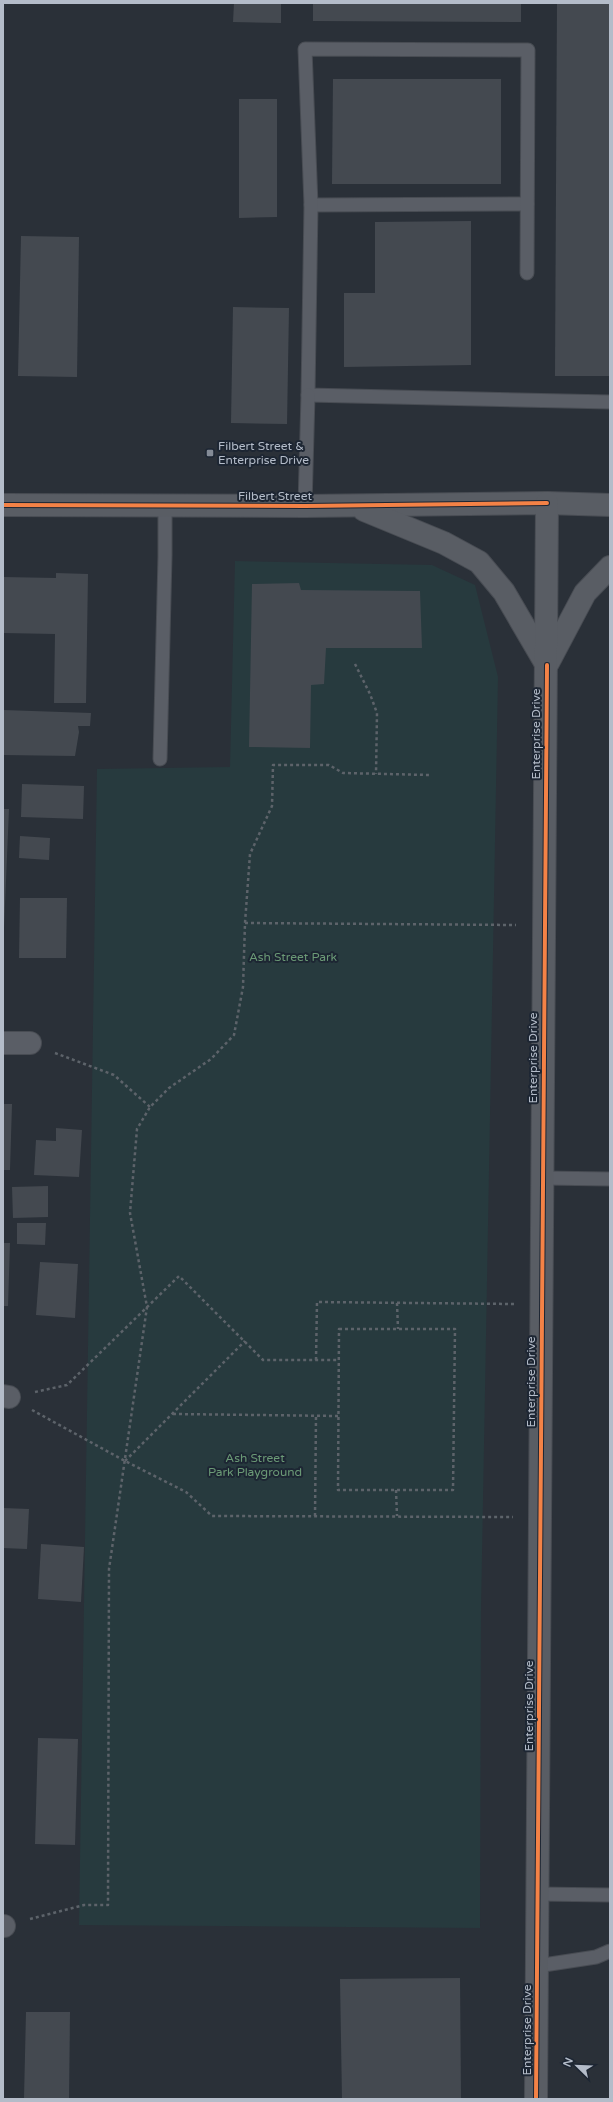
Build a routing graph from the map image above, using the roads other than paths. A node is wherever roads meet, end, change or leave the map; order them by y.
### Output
1 (527, 204) junction
2 (312, 205) junction
3 (527, 273) dead end
4 (308, 395) junction
5 (610, 402) edge
6 (547, 503) junction
7 (3, 505) edge
8 (610, 505) edge
9 (165, 506) junction
10 (305, 506) junction
11 (355, 506) junction
12 (610, 567) edge
13 (546, 665) junction
14 (160, 759) dead end
15 (3, 1043) edge
16 (30, 1043) road end
17 (543, 1178) junction
18 (610, 1179) edge
19 (537, 1894) junction
20 (610, 1895) edge
21 (610, 1951) edge
22 (537, 1966) junction
23 (536, 2099) edge

1 - 2 lane
1 - 2 lane
1 - 3 lane
2 - 4 lane
4 - 5 lane
4 - 10 lane
6 - 8 street, Filbert Street
6 - 11 street, Filbert Street
6 - 13 street, Enterprise Drive
7 - 9 street, Filbert Street
9 - 10 street, Filbert Street
9 - 14 lane
10 - 11 street, Filbert Street
11 - 13 street
12 - 13 street
13 - 17 street, Enterprise Drive
15 - 16 street
17 - 18 lane
17 - 19 street, Enterprise Drive
19 - 20 lane
19 - 22 street, Enterprise Drive
21 - 22 lane
22 - 23 street, Enterprise Drive

